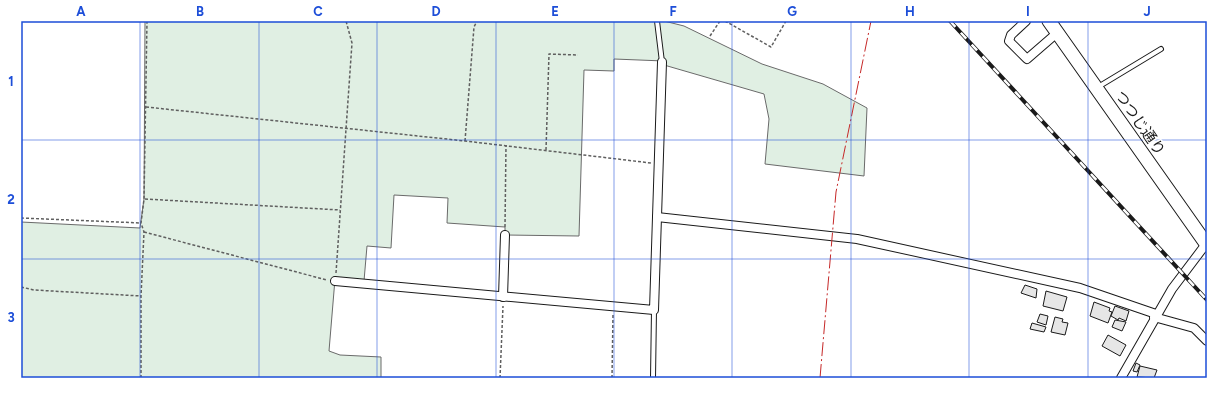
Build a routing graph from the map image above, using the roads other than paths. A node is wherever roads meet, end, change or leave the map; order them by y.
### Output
1 (657, 21) edge
2 (1026, 21) edge
3 (1050, 21) edge
4 (1058, 33) junction
5 (1161, 49) dead end
6 (662, 62) joint
7 (1096, 88) junction
8 (657, 217) junction
9 (505, 235) road end
10 (1207, 245) edge
11 (335, 281) road end
12 (503, 297) junction
13 (654, 310) junction
14 (1155, 316) junction
15 (1207, 341) edge
16 (653, 378) edge
17 (1121, 378) edge

1 - 6 lane
2 - 4 street
3 - 4 main road, つつじ通り
4 - 7 main road, つつじ通り
5 - 7 lane
6 - 8 street
7 - 10 main road, つつじ通り
8 - 13 street
8 - 14 street
9 - 12 street
10 - 14 street
11 - 12 street
12 - 13 street
13 - 16 lane
14 - 15 street
14 - 17 street

